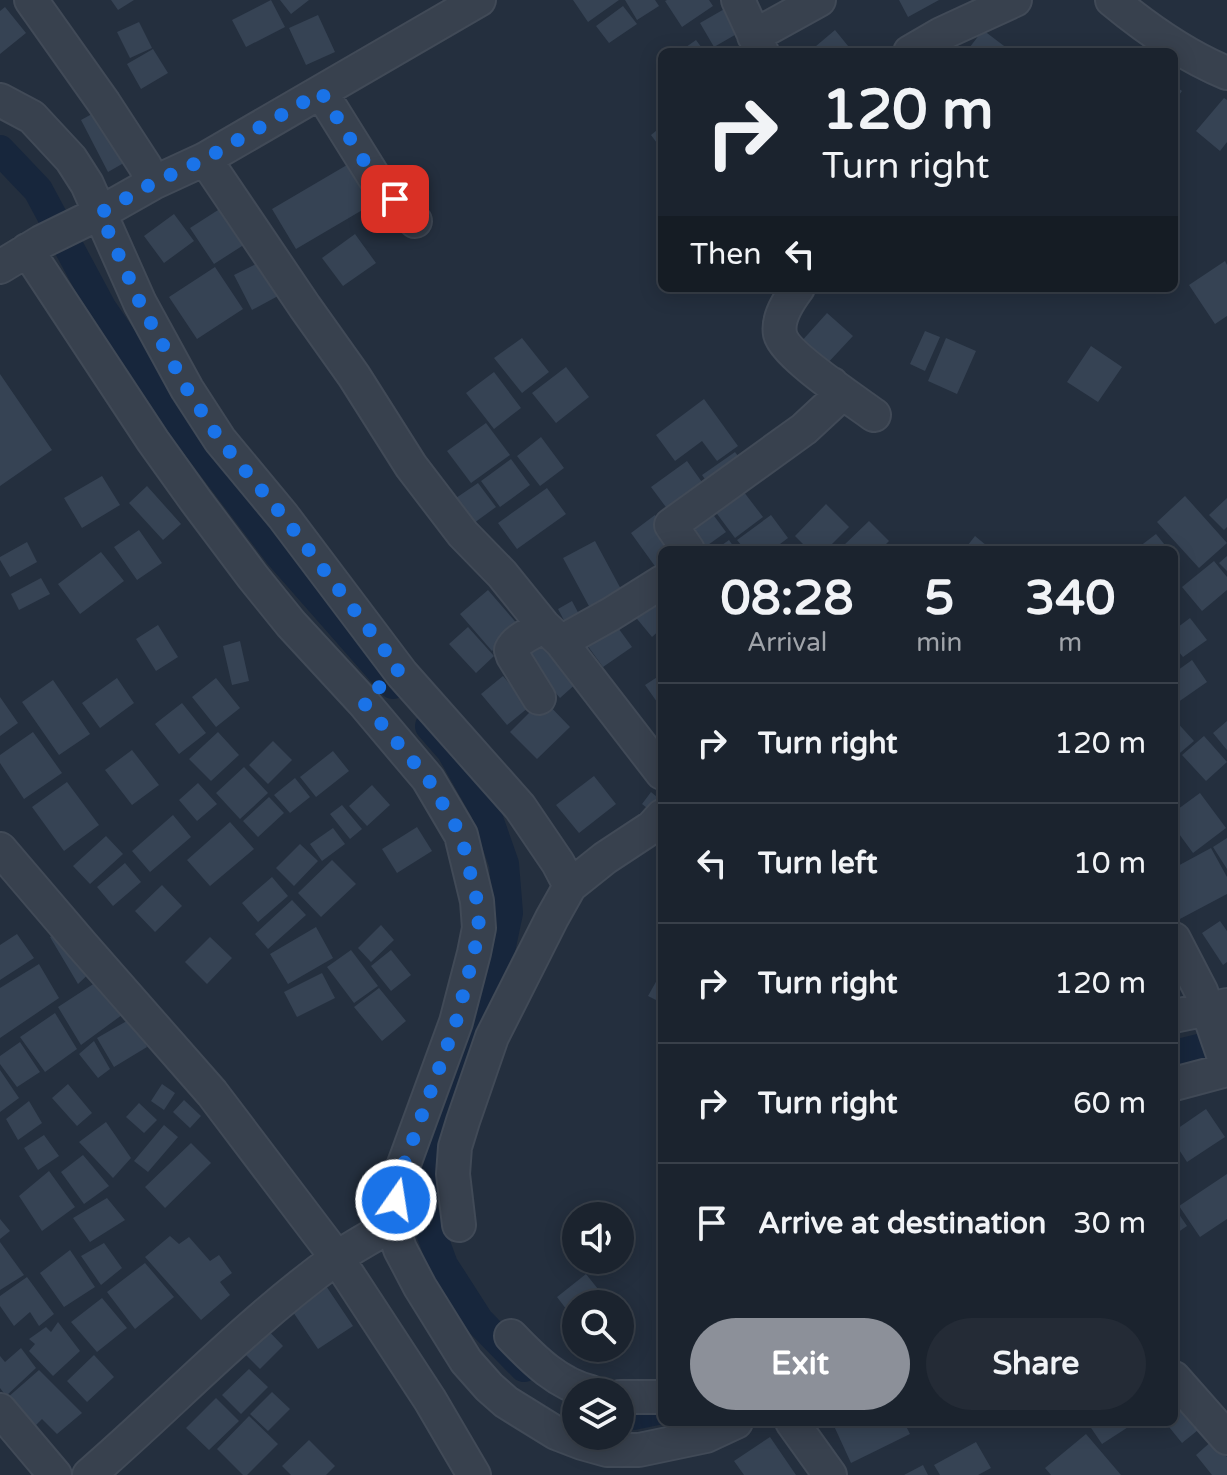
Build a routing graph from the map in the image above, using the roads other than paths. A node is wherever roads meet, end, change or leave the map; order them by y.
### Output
1 (31, 0) edge
2 (479, 0) edge
3 (738, 0) edge
4 (819, 0) edge
5 (1015, 0) edge
6 (1112, 0) edge
7 (758, 44) edge
8 (917, 48) edge
9 (1227, 73) edge
10 (321, 92) junction
11 (0, 100) edge
12 (205, 159) junction
13 (153, 183) junction
14 (91, 217) junction
15 (415, 221) dead end
16 (34, 246) junction
17 (0, 267) edge
18 (795, 292) edge
19 (832, 384) junction
20 (874, 415) dead end
21 (685, 546) edge
22 (658, 585) edge
23 (552, 634) junction
24 (396, 672) junction
25 (539, 698) dead end
26 (366, 700) junction
27 (658, 764) edge
28 (658, 820) edge
29 (0, 849) edge
30 (570, 886) junction
31 (1178, 947) edge
32 (1216, 1015) edge
33 (1178, 1016) edge
34 (474, 1029) junction
35 (1226, 1066) edge
36 (1178, 1083) edge
37 (392, 1225) junction
38 (459, 1225) dead end
39 (337, 1258) junction
40 (511, 1336) dead end
41 (532, 1363) junction
42 (562, 1380) edge
43 (1178, 1383) edge
44 (634, 1397) edge
45 (658, 1397) edge
46 (508, 1399) junction
47 (0, 1410) edge
48 (727, 1426) edge
49 (795, 1426) edge
50 (1227, 1438) edge
51 (55, 1475) edge
52 (89, 1475) edge
53 (474, 1475) edge
54 (830, 1475) edge

1 - 13 street
2 - 10 street
3 - 7 street
4 - 7 street
5 - 8 street
6 - 9 street
10 - 12 street
10 - 15 street
11 - 14 street
12 - 13 street
12 - 23 street
13 - 14 street
14 - 16 street
14 - 24 street
16 - 17 street
16 - 26 street
18 - 19 street
19 - 20 street
19 - 21 street
22 - 23 street
23 - 25 street
23 - 27 street
24 - 26 street
24 - 30 street
26 - 34 street
28 - 30 street
29 - 39 street
30 - 34 street
31 - 32 street
32 - 33 street
32 - 35 street
34 - 37 street
34 - 38 street
35 - 36 street
37 - 39 street
37 - 46 street
39 - 52 street
39 - 53 street
40 - 41 street
41 - 42 street
41 - 46 street
43 - 50 street
44 - 45 street
46 - 48 street
47 - 51 street
49 - 54 street

